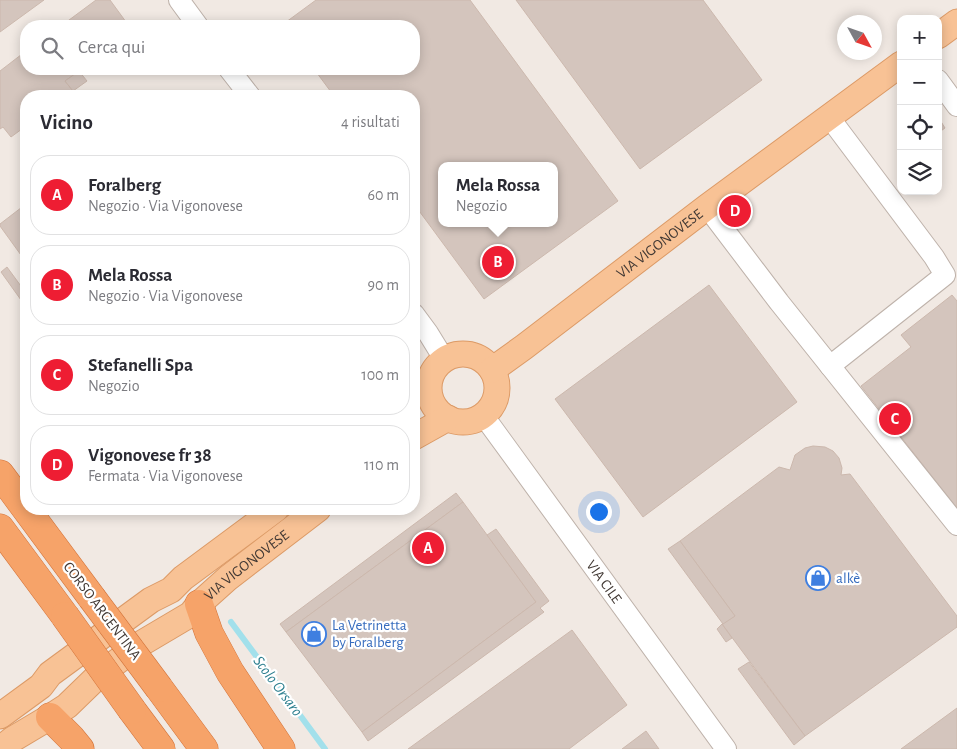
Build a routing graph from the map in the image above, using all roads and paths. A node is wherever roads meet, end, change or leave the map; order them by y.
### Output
1 (179, 0) edge
2 (194, 20) edge
3 (957, 22) edge
4 (942, 33) edge
5 (897, 67) edge
6 (234, 75) edge
7 (942, 85) edge
8 (246, 90) edge
9 (957, 106) edge
10 (829, 117) junction
11 (707, 207) junction
12 (420, 322) edge
13 (444, 359) junction
14 (830, 366) junction
15 (492, 370) junction
16 (421, 399) edge
17 (483, 415) junction
18 (448, 418) junction
19 (420, 434) edge
20 (0, 474) edge
21 (20, 501) edge
22 (30, 515) edge
23 (268, 515) edge
24 (310, 515) edge
25 (957, 525) edge
26 (0, 528) edge
27 (171, 590) junction
28 (198, 604) junction
29 (41, 686) junction
30 (0, 716) edge
31 (50, 718) junction
32 (0, 749) edge
33 (80, 749) edge
34 (162, 749) edge
35 (204, 749) edge
36 (281, 749) edge
37 (726, 749) edge

1 - 2 street
3 - 4 main road
5 - 10 main road, VIA VIGONOVESE
6 - 8 street
7 - 9 street
10 - 11 main road, VIA VIGONOVESE
10 - 14 street
11 - 14 street
11 - 15 main road, VIA VIGONOVESE
12 - 13 street
13 - 15 main road
13 - 16 main road
14 - 25 street
15 - 17 main road
16 - 18 main road
17 - 18 main road
17 - 37 street, VIA CILE
18 - 19 main road
20 - 21 highway, CORSO ARGENTINA, bridge
22 - 35 highway, CORSO ARGENTINA, bridge
23 - 27 main road, VIA VIGONOVESE
24 - 28 main road, VIA VIGONOVESE
26 - 34 highway, bridge
27 - 28 main road, VIA VIGONOVESE
27 - 29 main road, VIA VIGONOVESE
28 - 31 main road, VIA VIGONOVESE
28 - 36 highway
29 - 30 main road, VIA VIGONOVESE
29 - 31 main road
31 - 32 main road, VIA VIGONOVESE
31 - 33 highway

